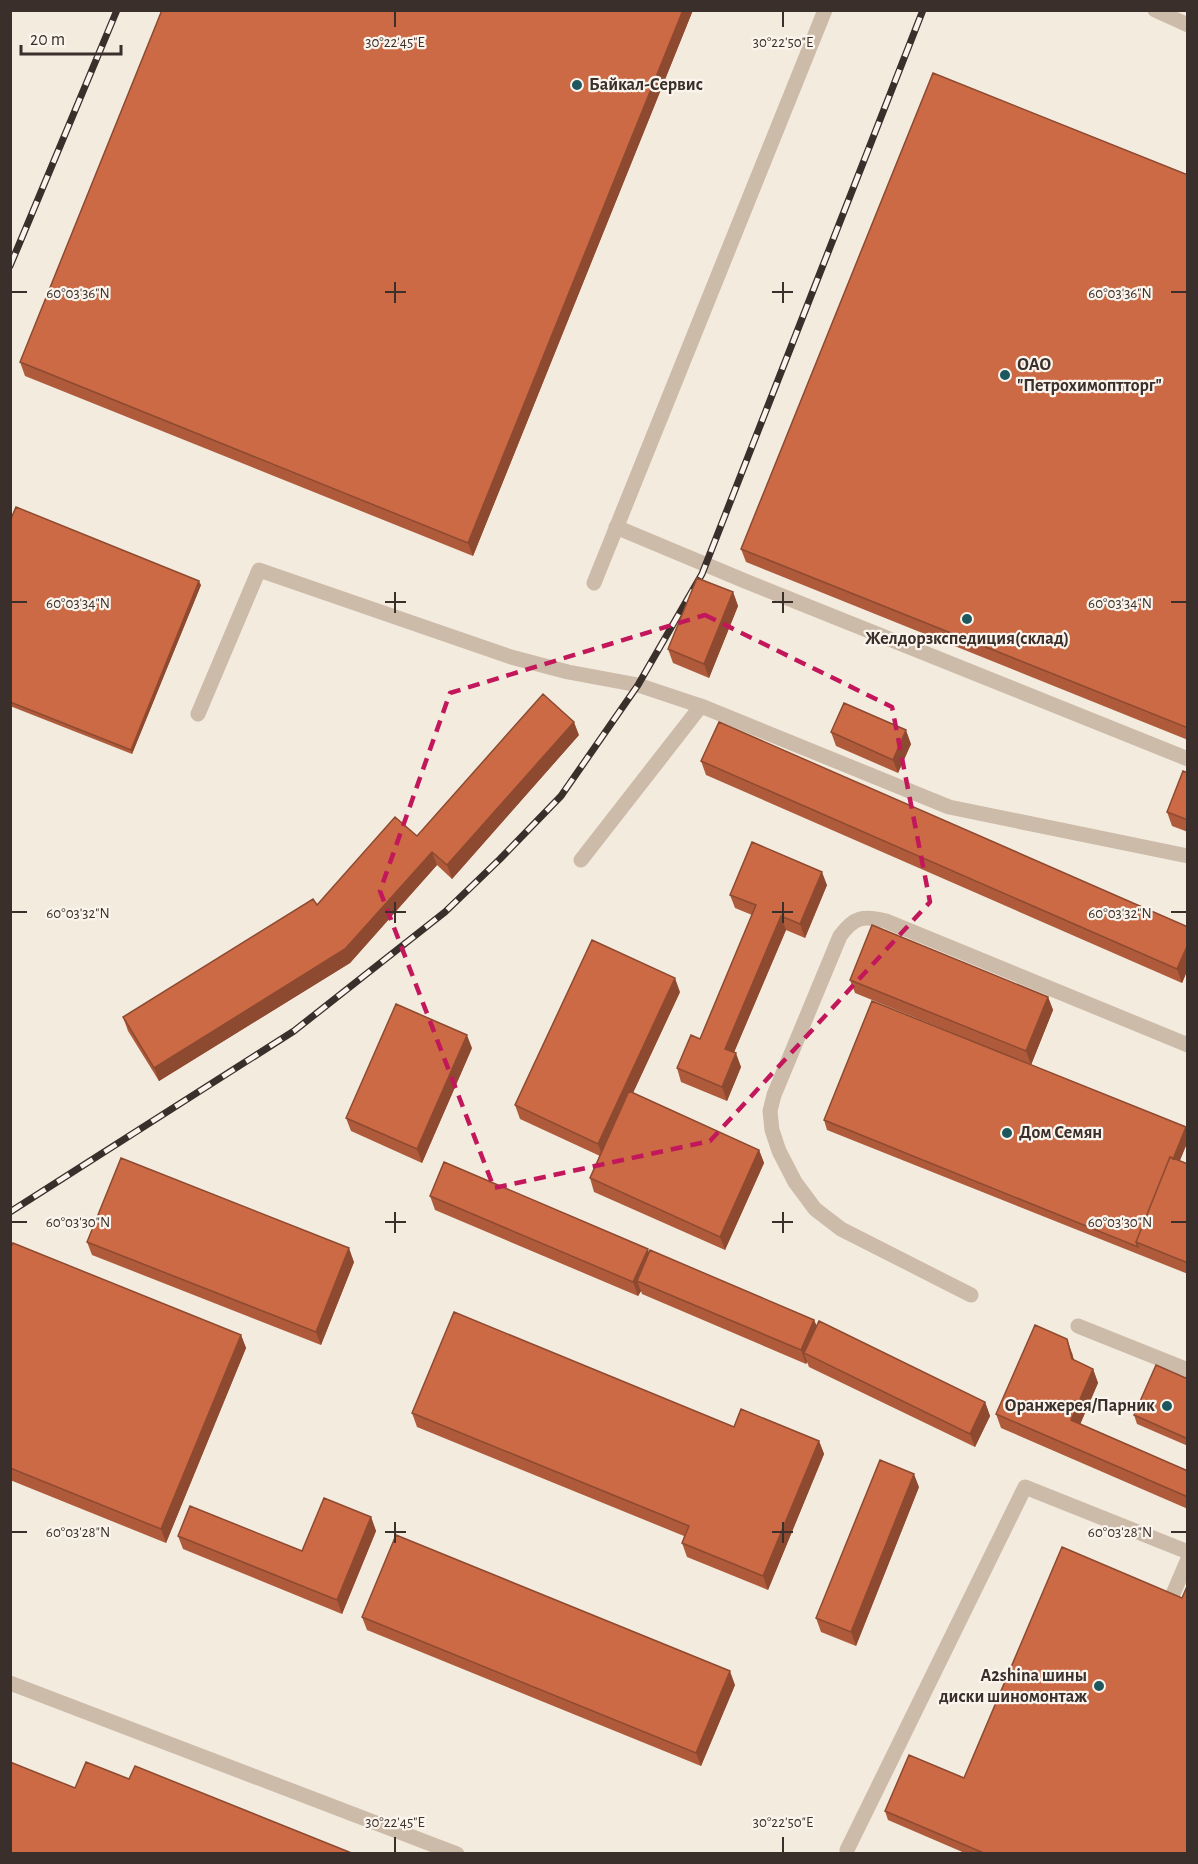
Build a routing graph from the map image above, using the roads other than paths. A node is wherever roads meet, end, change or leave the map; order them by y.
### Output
1 (825, 10) edge
2 (1155, 10) edge
3 (1188, 25) edge
4 (616, 527) junction
5 (594, 583) dead end
6 (701, 706) junction
7 (198, 714) dead end
8 (1188, 759) edge
9 (1188, 856) edge
10 (581, 860) dead end
11 (1188, 1045) edge
12 (971, 1296) dead end
13 (1078, 1326) dead end
14 (1188, 1370) edge
15 (1188, 1552) edge
16 (1188, 1559) edge
17 (1170, 1601) edge
18 (10, 1683) edge
19 (457, 1854) edge
20 (847, 1854) edge

1 - 4 lane
2 - 3 lane
4 - 5 lane
4 - 8 lane
6 - 7 lane
6 - 9 lane
6 - 10 lane
11 - 12 lane
13 - 14 lane
15 - 20 lane
16 - 17 lane
18 - 19 lane

